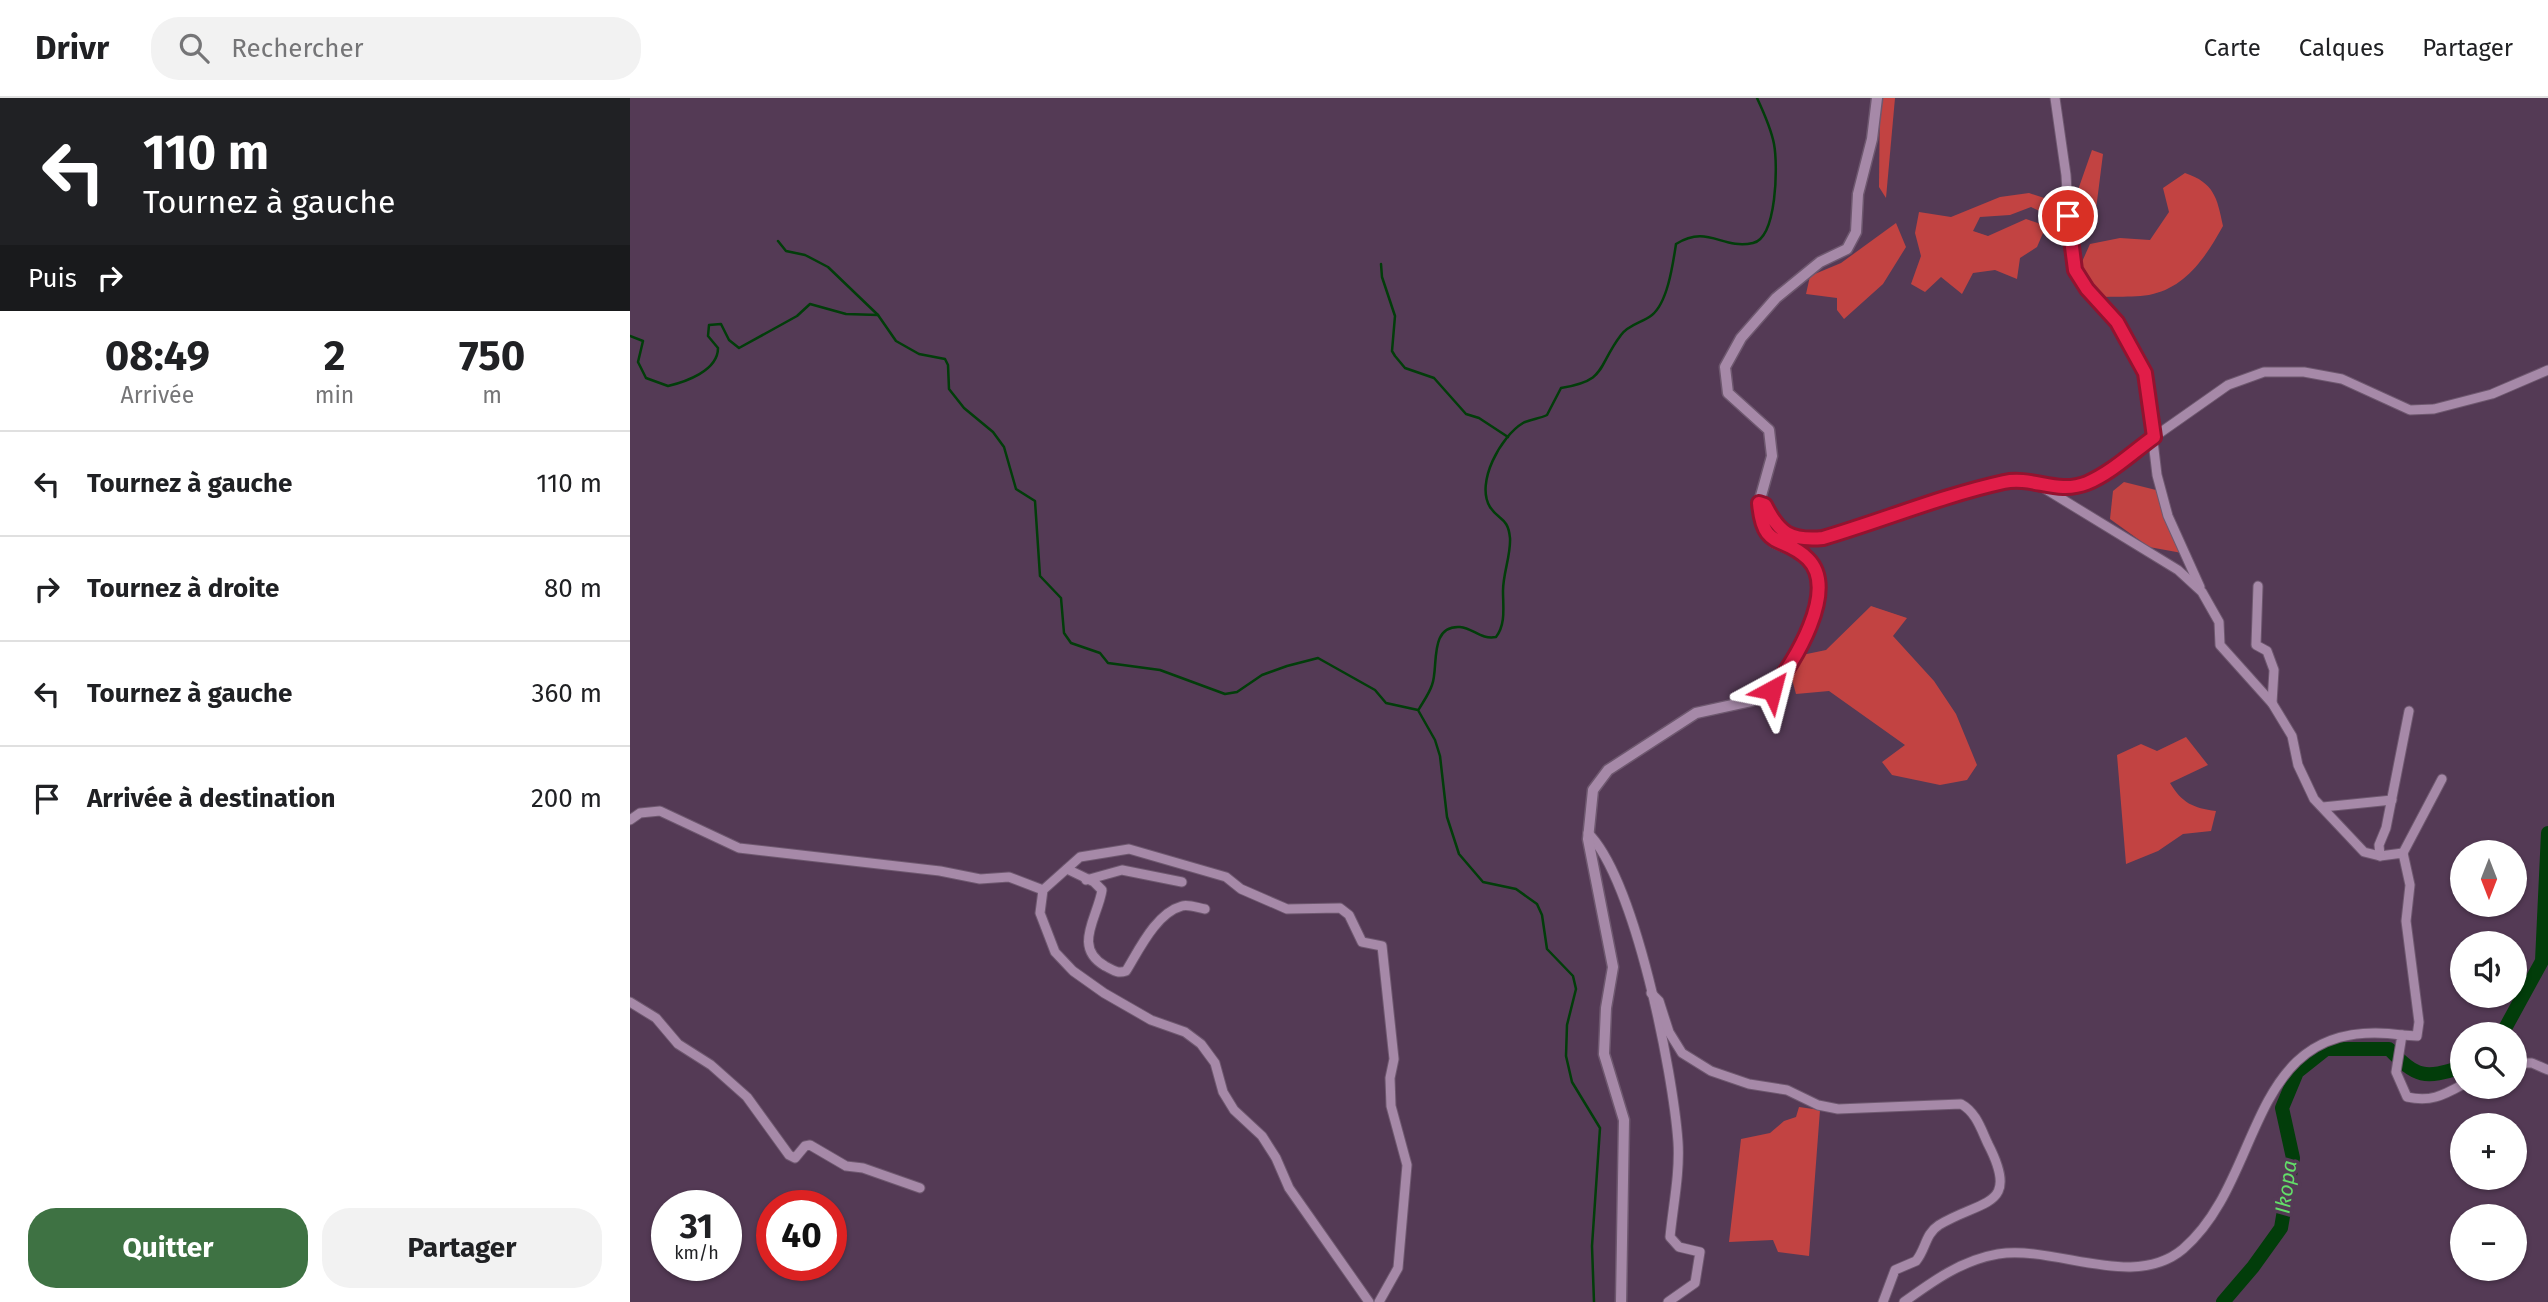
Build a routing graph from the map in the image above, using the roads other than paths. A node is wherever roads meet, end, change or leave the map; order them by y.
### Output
1 (1877, 98) edge
2 (2055, 98) edge
3 (2548, 370) edge
4 (2154, 437) junction
5 (2044, 487) junction
6 (1759, 503) junction
7 (2258, 586) dead end
8 (2202, 592) junction
9 (2272, 703) junction
10 (2409, 711) dead end
11 (2442, 779) dead end
12 (2392, 800) junction
13 (2323, 807) junction
14 (630, 820) edge
15 (1588, 833) junction
16 (2403, 853) junction
17 (2380, 856) junction
18 (1067, 869) junction
19 (1086, 880) junction
20 (1182, 882) dead end
21 (1043, 890) junction
22 (1205, 909) dead end
23 (1651, 993) junction
24 (630, 1002) edge
25 (2401, 1038) junction
26 (2527, 1063) edge
27 (2548, 1070) edge
28 (2450, 1092) edge
29 (920, 1188) dead end
30 (1369, 1302) edge
31 (1379, 1302) edge
32 (1621, 1302) edge
33 (1668, 1302) edge
34 (1883, 1302) edge
35 (1905, 1302) edge

1 - 6 street
2 - 4 street
3 - 4 street
4 - 5 street
4 - 8 street
5 - 6 street
5 - 8 street
6 - 15 street
7 - 9 street
8 - 9 street
9 - 13 street
10 - 12 street
11 - 16 street
12 - 13 street
12 - 17 street
13 - 17 street
14 - 21 street
15 - 23 street
15 - 32 street
16 - 17 street
16 - 25 street
18 - 19 street
18 - 21 street
18 - 31 street
19 - 20 street
19 - 22 street
21 - 30 street
23 - 33 street
23 - 34 street
24 - 29 street
25 - 28 street
25 - 35 street
26 - 27 street

